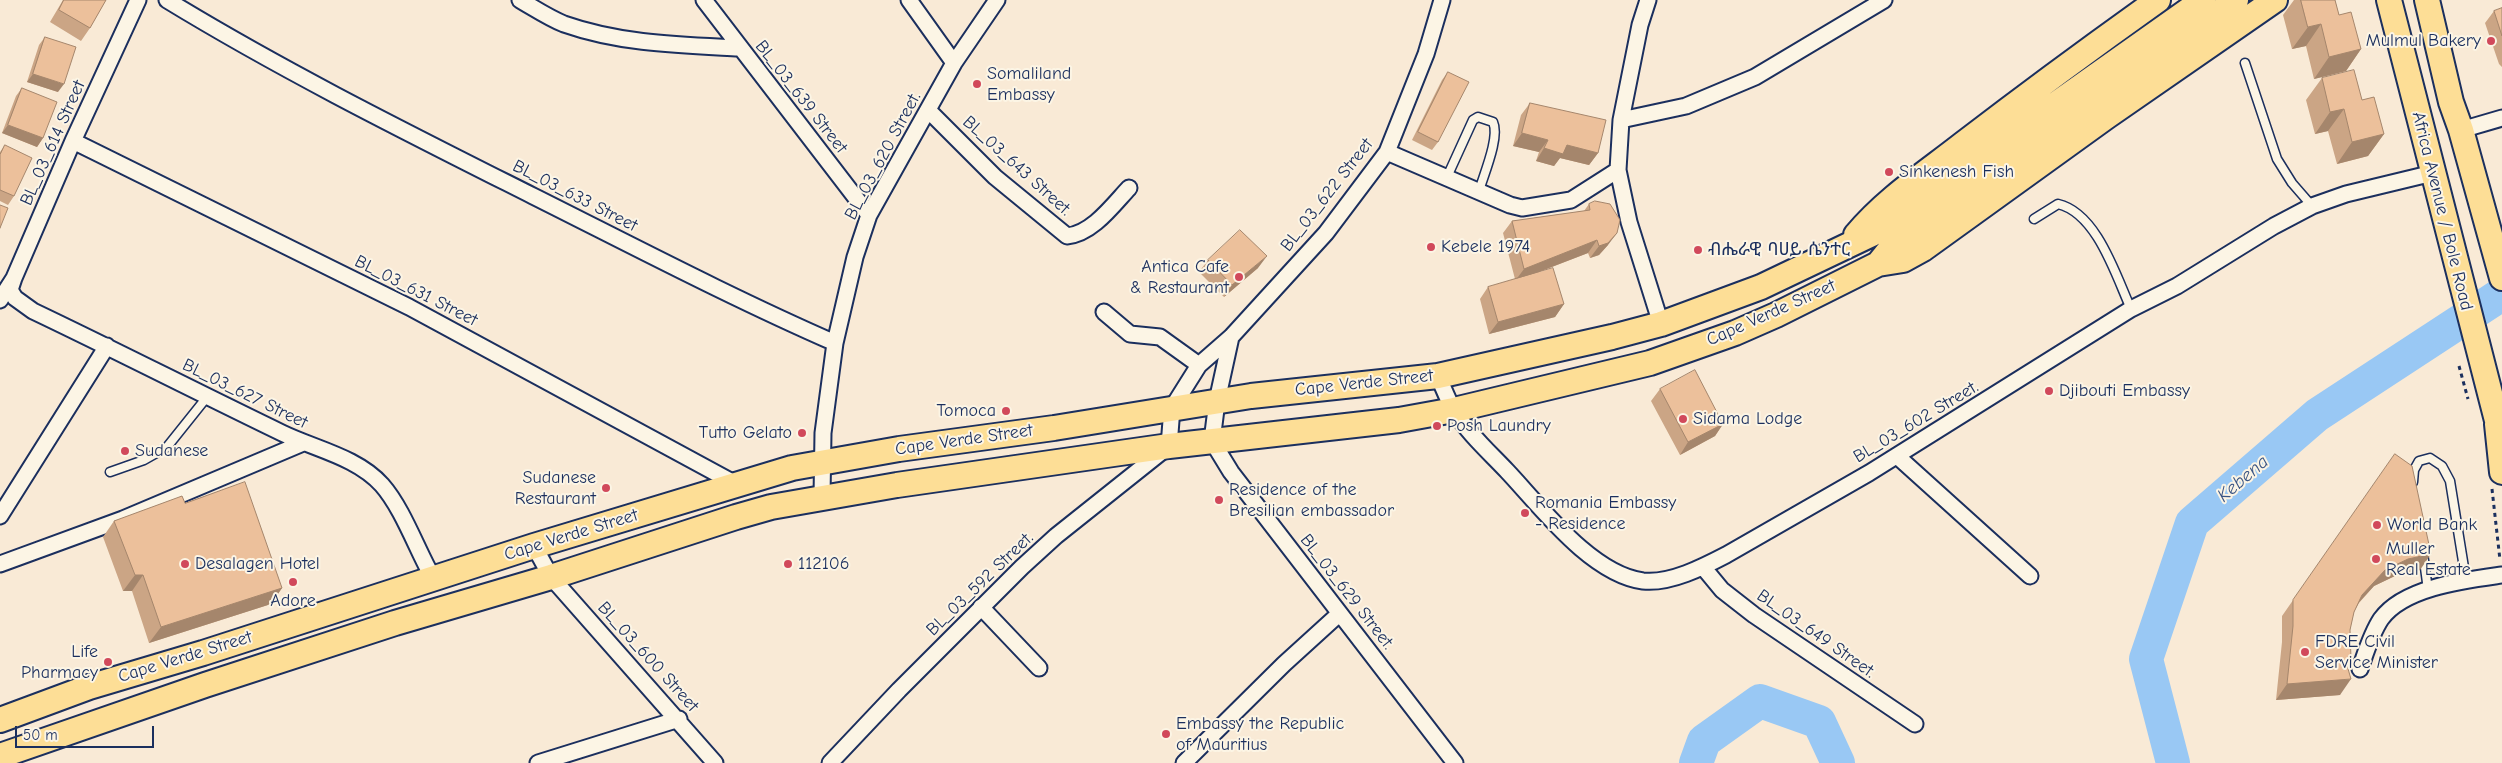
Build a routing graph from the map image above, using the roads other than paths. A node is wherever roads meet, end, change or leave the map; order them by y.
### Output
1 (138, 0) edge
2 (167, 0) edge
3 (520, 0) edge
4 (704, 0) edge
5 (909, 0) edge
6 (996, 0) edge
7 (1442, 0) edge
8 (1648, 0) edge
9 (1884, 0) edge
10 (2158, 0) edge
11 (2203, 0) edge
12 (2236, 0) edge
13 (2275, 0) edge
14 (2389, 0) edge
15 (2427, 0) edge
16 (739, 48) junction
17 (954, 63) junction
18 (2245, 63) dead end
19 (928, 110) junction
20 (2502, 118) edge
21 (1621, 120) junction
22 (2461, 130) junction
23 (73, 141) junction
24 (1387, 152) junction
25 (1618, 170) junction
26 (2433, 173) junction
27 (1447, 176) junction
28 (1129, 188) dead end
29 (1479, 191) junction
30 (2312, 206) junction
31 (869, 215) junction
32 (2034, 219) dead end
33 (1844, 248) junction
34 (1878, 264) junction
35 (14, 278) junction
36 (2502, 278) edge
37 (0, 300) edge
38 (2131, 309) junction
39 (1104, 312) dead end
40 (1661, 324) junction
41 (1231, 337) junction
42 (835, 343) junction
43 (107, 346) junction
44 (1199, 365) junction
45 (1438, 376) junction
46 (207, 397) junction
47 (1216, 401) junction
48 (1172, 408) junction
49 (1454, 410) junction
50 (2499, 432) edge
51 (1212, 441) junction
52 (303, 443) junction
53 (1169, 446) junction
54 (1897, 456) junction
55 (822, 462) junction
56 (110, 472) dead end
57 (2502, 472) edge
58 (736, 484) junction
59 (2414, 490) edge
60 (822, 497) junction
61 (0, 516) edge
62 (2422, 545) edge
63 (534, 546) junction
64 (0, 564) edge
65 (1703, 567) junction
66 (2502, 575) edge
67 (2030, 576) dead end
68 (552, 577) junction
69 (433, 578) junction
70 (2466, 580) junction
71 (2428, 590) junction
72 (981, 608) junction
73 (1339, 614) junction
74 (1039, 668) dead end
75 (2360, 669) dead end
76 (679, 719) junction
77 (0, 720) edge
78 (1915, 724) dead end
79 (0, 728) edge
80 (5, 754) edge
81 (538, 763) edge
82 (715, 763) edge
83 (830, 763) edge
84 (1184, 763) edge
85 (1455, 763) edge

1 - 23 street, BL_03_614 Street
2 - 42 street, BL_03_633 Street
3 - 16 street
4 - 16 street, BL_03_639 Street
5 - 17 street
6 - 17 street, BL_03_620 Street.
7 - 24 street, BL_03_622 Street
8 - 21 street
9 - 21 street
10 - 33 main road
11 - 33 main road, Cape Verde Street
12 - 34 main road, Cape Verde Street
13 - 34 main road
14 - 26 main road, Africa Avenue / Bole Road
15 - 22 main road, Africa Avenue / Bole Road
16 - 31 street, BL_03_639 Street
17 - 19 street, BL_03_620 Street.
18 - 30 lane
19 - 28 street, BL_03_643 Street.
19 - 31 street, BL_03_620 Street.
20 - 22 street
21 - 25 street
22 - 36 main road, Africa Avenue / Bole Road
23 - 35 street, BL_03_614 Street
23 - 58 street, BL_03_631 Street
24 - 27 street
24 - 41 street, BL_03_622 Street
25 - 29 street
25 - 40 street
26 - 30 street, BL_03_602 Street.
26 - 50 main road, Africa Avenue / Bole Road
27 - 29 street
27 - 29 lane
30 - 38 street, BL_03_602 Street.
31 - 42 street, BL_03_620 Street.
32 - 38 lane
33 - 40 main road, Cape Verde Street
34 - 49 main road, Cape Verde Street
35 - 37 street, BL_03_614 Street
35 - 43 street, BL_03_627 Street
38 - 54 street, BL_03_602 Street.
39 - 44 street
40 - 45 main road, Cape Verde Street
41 - 44 street, BL_03_622 Street
41 - 47 street
42 - 55 street
43 - 46 street, BL_03_627 Street
43 - 61 street
44 - 48 street, BL_03_622 Street
45 - 47 main road, Cape Verde Street
45 - 49 street, BL_03_602 Street.
46 - 52 street, BL_03_627 Street
46 - 56 lane
47 - 48 main road, Cape Verde Street
47 - 51 street
48 - 53 street
48 - 55 main road, Cape Verde Street
49 - 51 main road, Cape Verde Street
49 - 65 street, BL_03_602 Street.
50 - 57 main road, Africa Avenue / Bole Road
51 - 53 main road, Cape Verde Street
51 - 73 street, BL_03_629 Street.
52 - 64 street
52 - 69 street, BL_03_627 Street
53 - 60 main road, Cape Verde Street
53 - 72 street, BL_03_592 Street.
54 - 65 street, BL_03_602 Street.
54 - 67 street
55 - 58 main road, Cape Verde Street
55 - 60 street
58 - 63 main road, Cape Verde Street
59 - 70 lane
60 - 68 main road, Cape Verde Street
62 - 71 lane
63 - 68 street, BL_03_600 Street
63 - 69 main road, Cape Verde Street
65 - 78 street, BL_03_649 Street.
66 - 70 street
68 - 76 street, BL_03_600 Street
68 - 80 main road, Cape Verde Street
69 - 77 main road, Cape Verde Street
70 - 71 street
71 - 75 street
72 - 74 street
72 - 83 street, BL_03_592 Street.
73 - 84 street
73 - 85 street, BL_03_629 Street.
76 - 81 street
76 - 82 street, BL_03_600 Street
79 - 80 main road

